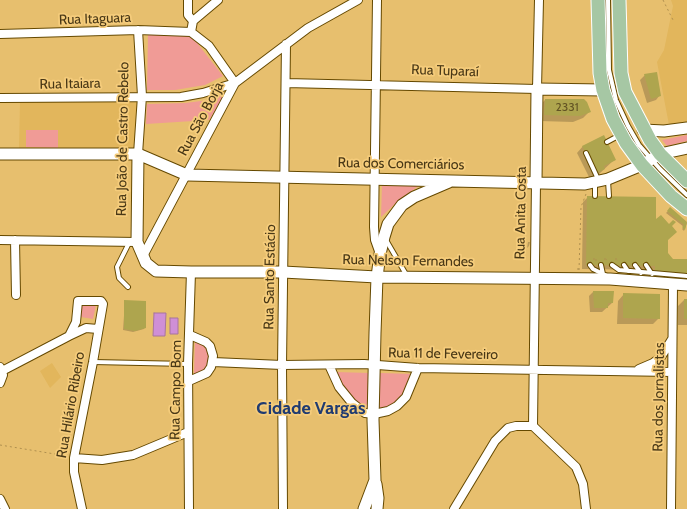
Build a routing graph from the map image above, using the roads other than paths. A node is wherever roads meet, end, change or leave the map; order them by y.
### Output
1 (188, 0) edge
2 (218, 0) edge
3 (358, 0) edge
4 (377, 0) edge
5 (539, 0) edge
6 (598, 0) edge
7 (608, 0) edge
8 (619, 0) edge
9 (194, 21) junction
10 (138, 30) junction
11 (191, 32) junction
12 (0, 34) edge
13 (286, 44) junction
14 (235, 82) junction
15 (286, 83) junction
16 (375, 84) junction
17 (537, 89) junction
18 (602, 90) junction
19 (142, 96) junction
20 (0, 98) edge
21 (687, 128) edge
22 (643, 130) junction
23 (664, 131) junction
24 (621, 135) junction
25 (607, 142) dead end
26 (652, 142) junction
27 (687, 148) edge
28 (586, 153) dead end
29 (0, 154) edge
30 (138, 154) junction
31 (651, 159) junction
32 (187, 175) junction
33 (284, 176) junction
34 (375, 179) junction
35 (455, 180) junction
36 (601, 181) junction
37 (687, 181) edge
38 (536, 183) junction
39 (687, 195) edge
40 (595, 196) dead end
41 (609, 196) dead end
42 (687, 209) edge
43 (384, 237) junction
44 (0, 240) edge
45 (15, 240) junction
46 (137, 247) junction
47 (380, 254) junction
48 (590, 265) dead end
49 (601, 265) dead end
50 (612, 265) dead end
51 (624, 265) dead end
52 (635, 265) dead end
53 (646, 266) dead end
54 (628, 271) junction
55 (191, 272) junction
56 (283, 272) junction
57 (641, 273) junction
58 (652, 274) junction
59 (606, 276) junction
60 (687, 276) edge
61 (377, 277) junction
62 (407, 277) junction
63 (535, 278) junction
64 (673, 285) junction
65 (687, 285) edge
66 (128, 287) dead end
67 (16, 294) dead end
68 (98, 329) junction
69 (190, 335) junction
70 (69, 336) junction
71 (673, 336) junction
72 (93, 362) junction
73 (213, 362) junction
74 (188, 364) junction
75 (282, 365) junction
76 (329, 365) junction
77 (374, 365) junction
78 (418, 368) junction
79 (1, 369) edge
80 (534, 369) junction
81 (636, 370) junction
82 (672, 372) junction
83 (189, 381) junction
84 (0, 383) edge
85 (374, 414) junction
86 (533, 426) junction
87 (188, 432) junction
88 (74, 458) junction
89 (375, 480) junction
90 (0, 499) edge
91 (5, 509) edge
92 (82, 509) edge
93 (188, 509) edge
94 (283, 509) edge
95 (364, 509) edge
96 (377, 509) edge
97 (454, 509) edge
98 (586, 509) edge
99 (671, 509) edge

1 - 9 street
2 - 9 street
3 - 13 street, Rua São Borja
4 - 16 street
5 - 17 street, Rua Anita Costa
6 - 18 main road
7 - 31 lane
8 - 22 main road
9 - 11 street
10 - 11 street, Rua Itaguara
10 - 12 street, Rua Itaguara
10 - 19 street, Rua João de Castro Rebelo
11 - 14 street
13 - 14 street, Rua São Borja
13 - 15 street, Rua Santo Estácio
14 - 19 street, Rua Itaiara
14 - 32 street, Rua São Borja
15 - 16 street, Rua Tuparaí
15 - 33 street, Rua Santo Estácio
16 - 17 street, Rua Tuparaí
16 - 34 street
17 - 18 street, Rua Tuparaí
17 - 38 street, Rua Anita Costa
18 - 24 main road
19 - 20 street, Rua Itaiara
19 - 30 street, Rua João de Castro Rebelo
21 - 23 street
22 - 23 street
22 - 26 main road
23 - 26 street
24 - 25 lane
24 - 31 main road
26 - 31 main road
27 - 31 street, Rua dos Comerciários
28 - 36 lane
29 - 30 street
30 - 32 street, Rua dos Comerciários
30 - 46 street, Rua João de Castro Rebelo
31 - 36 street, Rua dos Comerciários
31 - 37 main road
31 - 39 lane
31 - 42 main road
32 - 33 street, Rua dos Comerciários
32 - 46 street, Rua São Borja
33 - 34 street, Rua dos Comerciários
33 - 56 street, Rua Santo Estácio
34 - 35 street, Rua dos Comerciários
34 - 47 street
35 - 38 street, Rua dos Comerciários
35 - 43 street
36 - 38 street, Rua dos Comerciários
36 - 40 lane
36 - 41 lane
38 - 63 street, Rua Anita Costa
43 - 47 street
43 - 62 lane
44 - 45 street
45 - 46 street
45 - 67 street
46 - 55 street, Rua Nelson Fernandes
46 - 66 lane
47 - 61 street
48 - 59 lane
49 - 59 lane
50 - 54 lane
51 - 54 lane
52 - 57 lane
53 - 58 lane
54 - 57 lane
55 - 56 street, Rua Nelson Fernandes
55 - 69 street, Rua Campo Bom
56 - 61 street, Rua Nelson Fernandes
56 - 75 street, Rua Santo Estácio
57 - 58 lane
58 - 60 lane
59 - 63 street, Rua Nelson Fernandes
59 - 64 street, Rua Nelson Fernandes
61 - 62 street, Rua Nelson Fernandes
61 - 77 street
62 - 63 street, Rua Nelson Fernandes
63 - 80 street, Rua Anita Costa
64 - 65 street, Rua Nelson Fernandes
64 - 71 street, Rua dos Jornalistas
68 - 70 street
68 - 70 street, Rua Hilário Ribeiro
68 - 72 street, Rua Hilário Ribeiro
69 - 73 street
69 - 74 street, Rua Campo Bom
70 - 79 street
71 - 81 street
71 - 82 street, Rua dos Jornalistas
72 - 74 lane
72 - 88 street, Rua Hilário Ribeiro
73 - 75 street, Rua 11 de Fevereiro
73 - 83 street
74 - 83 street, Rua Campo Bom
75 - 76 street, Rua 11 de Fevereiro
75 - 94 street, Rua Santo Estácio
76 - 77 street, Rua 11 de Fevereiro
76 - 85 street
77 - 78 street, Rua 11 de Fevereiro
77 - 85 street
78 - 80 street, Rua 11 de Fevereiro
78 - 85 street
79 - 84 street
80 - 81 street, Rua 11 de Fevereiro
80 - 86 street, Rua Anita Costa
81 - 82 street, Rua 11 de Fevereiro
82 - 99 street, Rua dos Jornalistas
83 - 87 street, Rua Campo Bom
85 - 89 street
86 - 97 street
86 - 98 street
87 - 88 street
87 - 93 street, Rua Campo Bom
88 - 92 street, Rua Hilário Ribeiro
89 - 95 street
89 - 96 street
90 - 91 street

